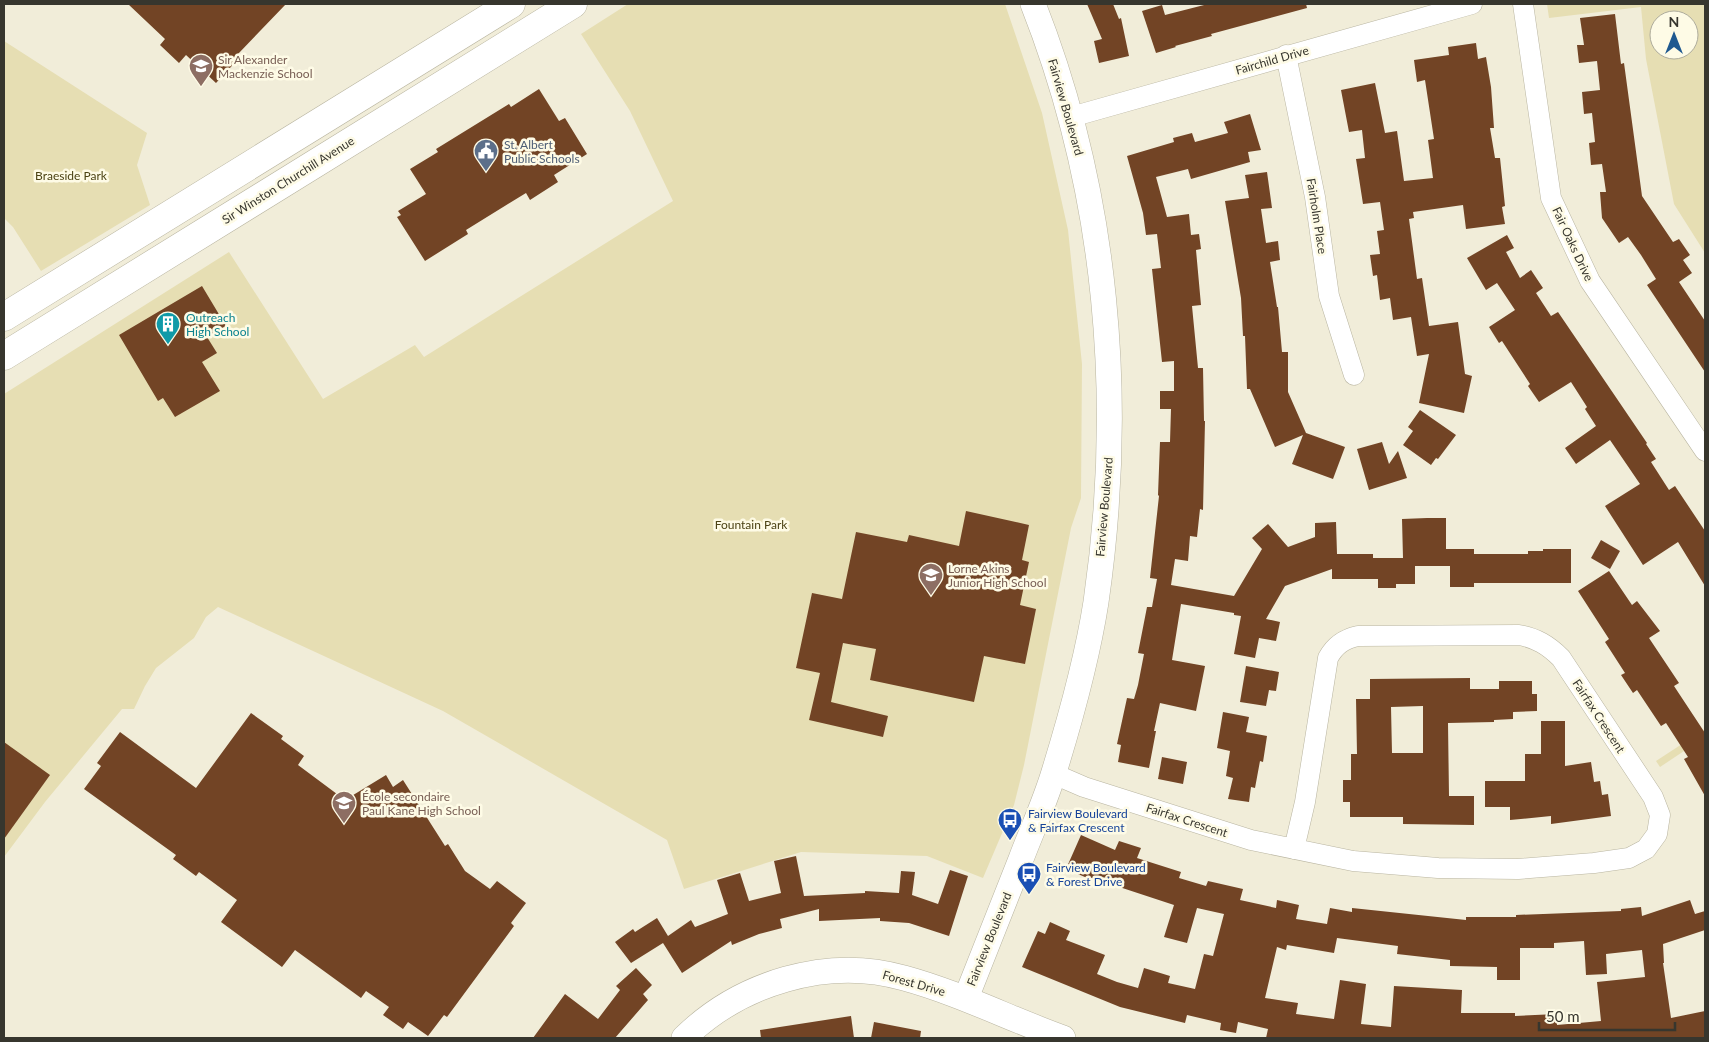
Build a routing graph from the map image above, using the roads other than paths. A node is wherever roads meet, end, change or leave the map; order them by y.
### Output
1 (511, 4) edge
2 (573, 4) edge
3 (1033, 4) edge
4 (1472, 4) edge
5 (1523, 4) edge
6 (1286, 56) junction
7 (1071, 117) junction
8 (4, 317) edge
9 (4, 356) edge
10 (1354, 375) dead end
11 (1705, 451) edge
12 (1054, 774) junction
13 (1294, 849) junction
14 (966, 998) junction
15 (684, 1038) edge
16 (1063, 1038) edge

1 - 8 main road
2 - 9 main road, Sir Winston Churchill Avenue
3 - 7 street, Fairview Boulevard
4 - 6 street, Fairchild Drive
5 - 11 street, Fair Oaks Drive
6 - 7 street, Fairchild Drive
6 - 10 street, Fairholm Place
7 - 12 street, Fairview Boulevard
12 - 13 street, Fairfax Crescent
12 - 14 street, Fairview Boulevard
13 - 13 street, Fairfax Crescent
14 - 15 street, Forest Drive
14 - 16 street, Forest Drive

